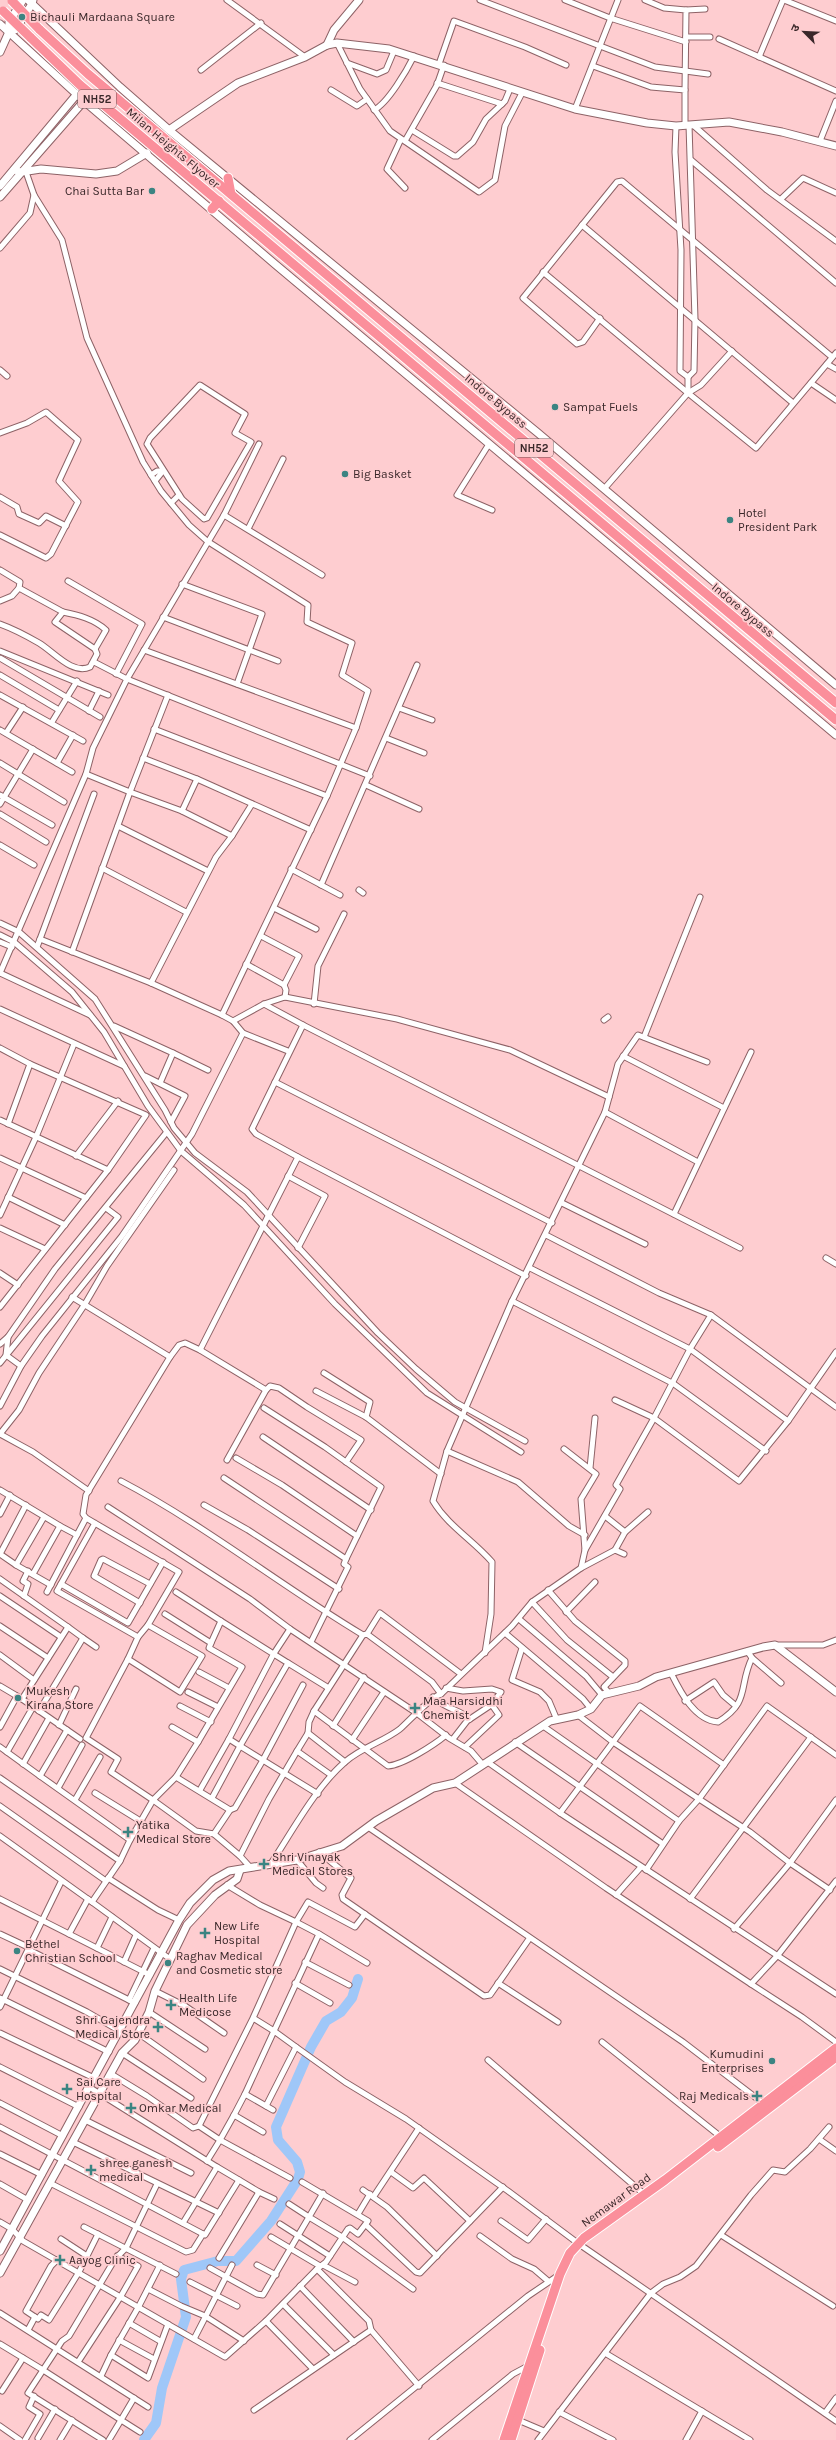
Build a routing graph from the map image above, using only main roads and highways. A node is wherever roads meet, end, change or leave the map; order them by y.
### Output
1 (11, 0) edge
2 (0, 9) edge
3 (228, 178) road end
4 (231, 194) junction
5 (219, 201) junction
6 (212, 209) road end
7 (244, 223) joint
8 (836, 703) edge
9 (836, 720) edge
10 (836, 2048) edge
11 (836, 2057) edge
12 (782, 2096) junction
13 (615, 2219) junction
14 (581, 2245) junction
15 (504, 2440) edge
16 (511, 2440) edge

1 - 4 highway, Milan Heights Flyover / NH52, bridge
2 - 5 highway, Milan Heights Flyover / NH52, bridge
3 - 4 highway
4 - 8 highway, Indore Bypass / NH52
5 - 6 highway
5 - 7 highway, Milan Heights Flyover / NH52
7 - 9 highway, Indore Bypass / NH52
10 - 12 highway, Nemawar Road
11 - 12 highway, Nemawar Road
12 - 13 highway, Nemawar Road
12 - 13 highway, Nemawar Road
13 - 14 highway, Nemawar Road
14 - 15 highway, Nemawar Road
14 - 16 highway, Nemawar Road

